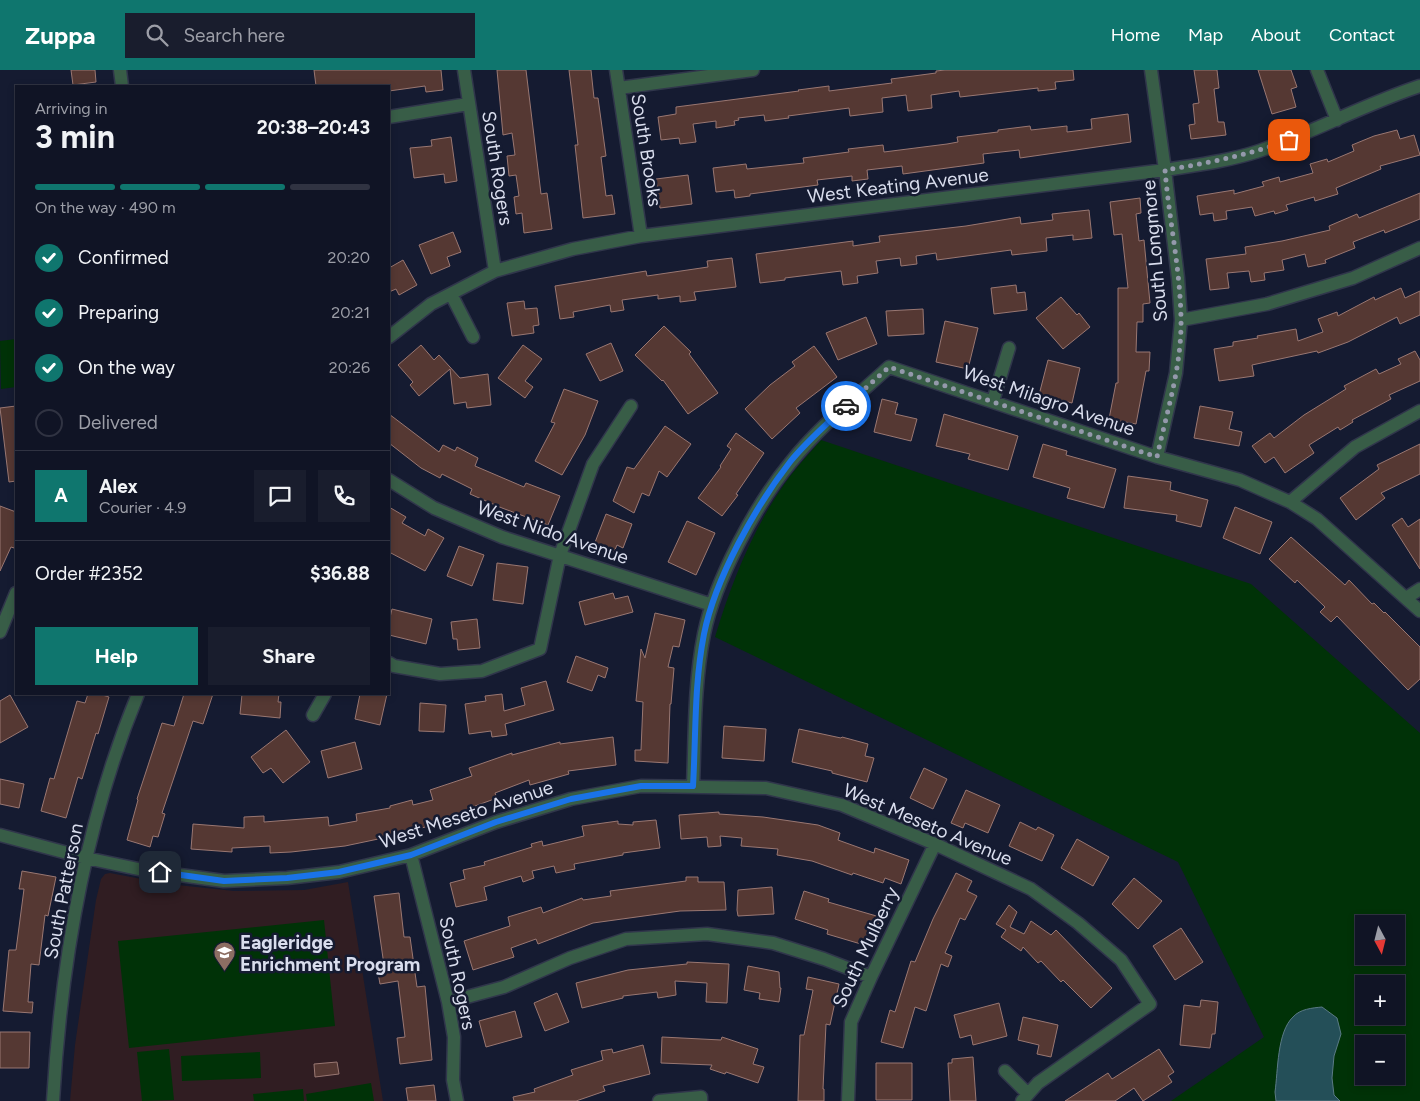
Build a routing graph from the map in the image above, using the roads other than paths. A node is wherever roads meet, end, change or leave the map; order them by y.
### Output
1 (120, 70) edge
2 (464, 70) edge
3 (616, 70) edge
4 (753, 70) edge
5 (1151, 70) edge
6 (1317, 70) edge
7 (122, 85) edge
8 (1420, 86) edge
9 (618, 88) junction
10 (468, 104) junction
11 (390, 117) edge
12 (1337, 120) junction
13 (1165, 170) junction
14 (641, 236) junction
15 (1420, 248) edge
16 (495, 271) junction
17 (451, 294) junction
18 (1181, 320) junction
19 (390, 336) edge
20 (474, 337) dead end
21 (1009, 348) dead end
22 (993, 401) junction
23 (631, 406) dead end
24 (1420, 411) edge
25 (1157, 457) junction
26 (390, 481) edge
27 (1290, 502) junction
28 (560, 555) junction
29 (1420, 589) edge
30 (15, 595) edge
31 (1406, 598) junction
32 (712, 605) junction
33 (1420, 611) edge
34 (0, 632) edge
35 (390, 664) edge
36 (138, 695) edge
37 (323, 695) edge
38 (313, 715) dead end
39 (693, 786) junction
40 (0, 835) edge
41 (935, 844) junction
42 (411, 855) junction
43 (86, 858) junction
44 (870, 977) junction
45 (448, 1002) junction
46 (1005, 1071) dead end
47 (1025, 1098) edge
48 (701, 1099) edge
49 (53, 1101) edge
50 (457, 1101) edge
51 (659, 1101) edge
52 (848, 1101) edge

1 - 7 street
2 - 10 street, South Rogers
3 - 9 street, South Brooks
4 - 9 street
5 - 13 street, South Longmore
6 - 12 street
8 - 12 street, West Keating Avenue
9 - 14 street, South Brooks
10 - 11 street
10 - 16 street, South Rogers
12 - 13 street, West Keating Avenue
13 - 14 street, West Keating Avenue
13 - 18 street, South Longmore
14 - 16 street, West Keating Avenue
15 - 18 street
16 - 17 street, West Keating Avenue
17 - 19 street, West Keating Avenue
17 - 20 street
18 - 25 street, South Longmore
21 - 22 street
22 - 25 street, West Milagro Avenue
22 - 32 street, West Milagro Avenue
23 - 28 street
24 - 27 street
25 - 27 street, West Milagro Avenue
26 - 28 street, West Nido Avenue
27 - 31 street, West Milagro Avenue
28 - 32 street, West Nido Avenue
28 - 35 street
29 - 31 street
30 - 34 street
31 - 33 street, West Milagro Avenue
32 - 39 street
36 - 43 street, South Patterson
37 - 38 street
39 - 41 street, West Meseto Avenue
39 - 42 street, West Meseto Avenue
40 - 43 street, West Meseto Avenue
41 - 44 street, South Mulberry
41 - 47 street, West Meseto Avenue
42 - 43 street, West Meseto Avenue
42 - 45 street, South Rogers
43 - 49 street, South Patterson
44 - 45 street
44 - 52 street, South Mulberry
45 - 50 street, South Rogers
46 - 47 street
48 - 51 street

